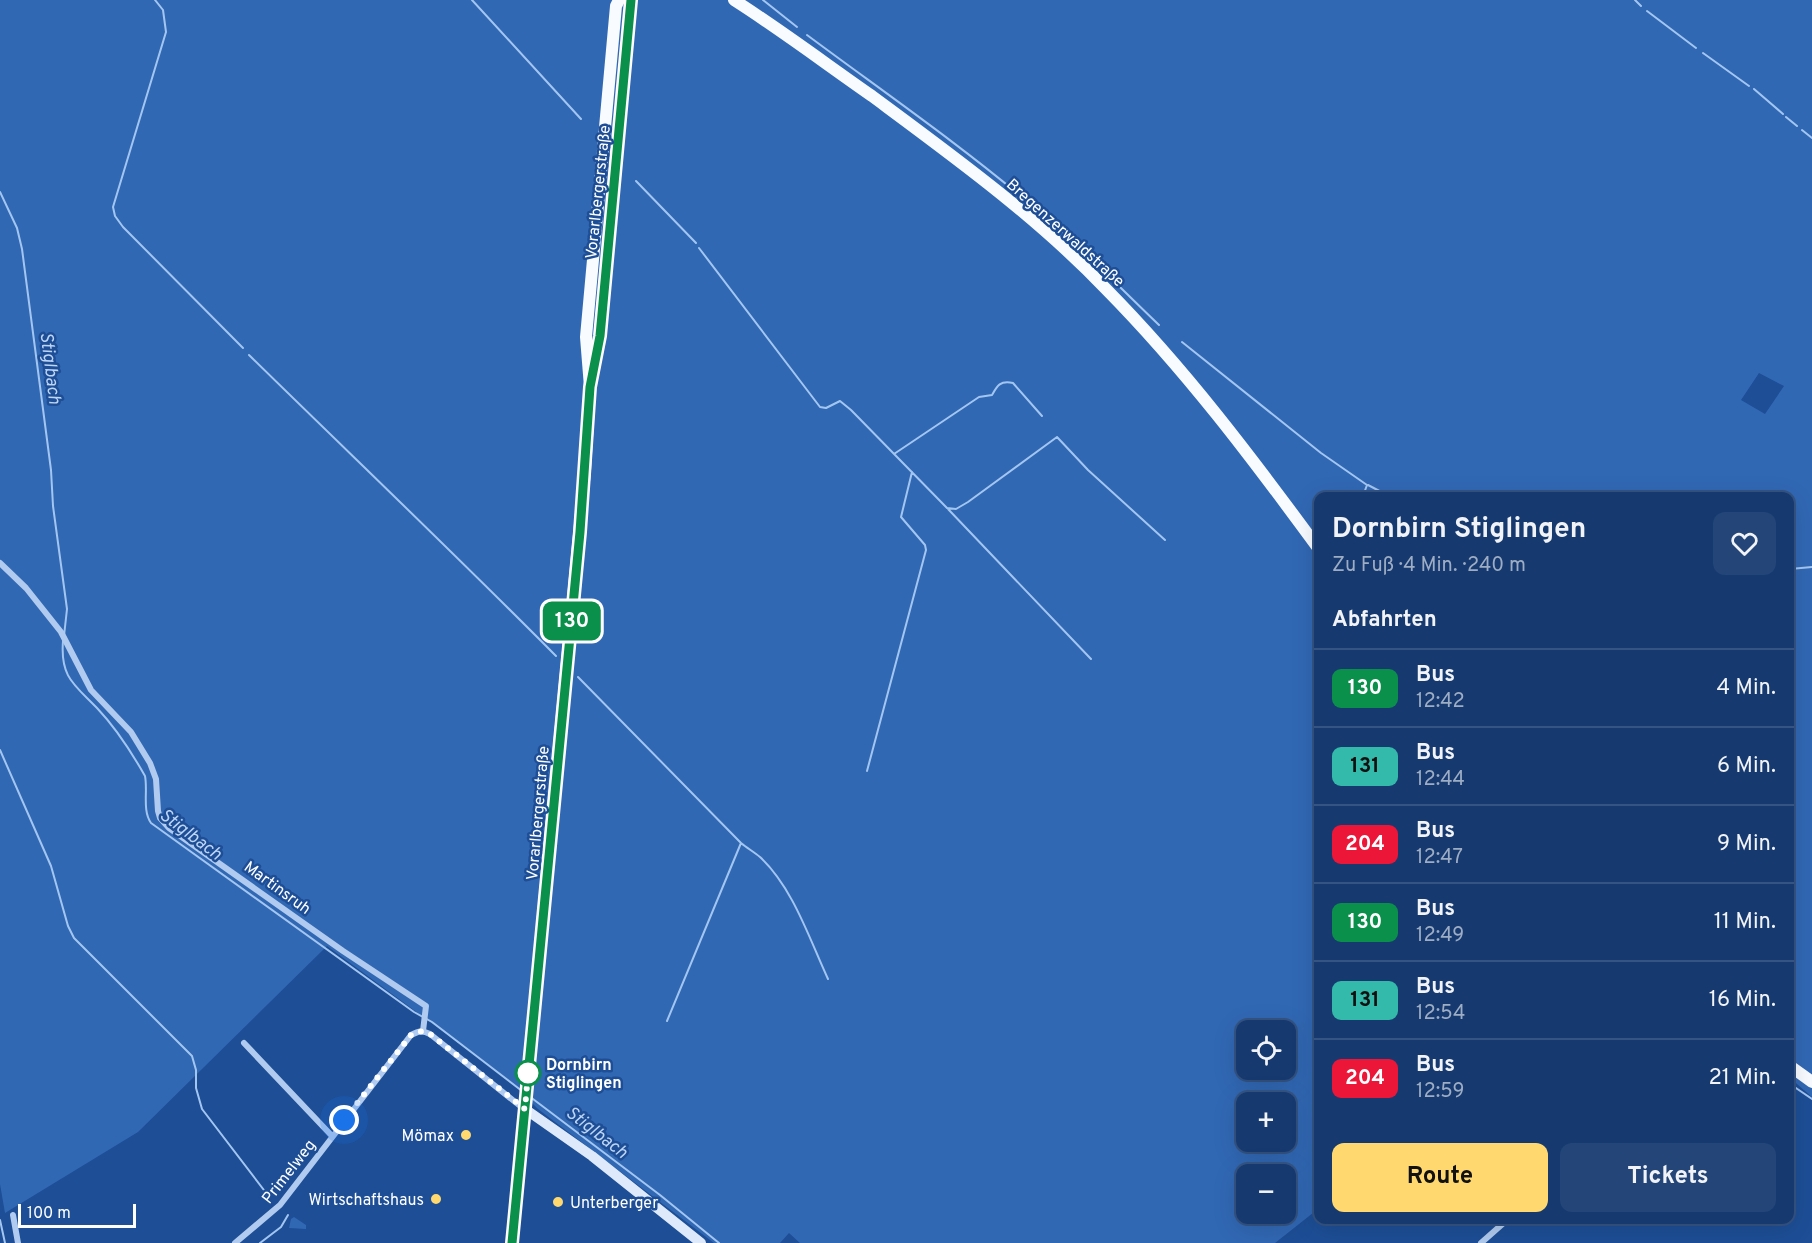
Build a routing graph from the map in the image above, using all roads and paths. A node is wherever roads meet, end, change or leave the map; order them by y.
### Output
1 (734, 0) edge
2 (624, 1) edge
3 (1314, 543) edge
4 (0, 563) edge
5 (424, 1028) junction
6 (244, 1043) dead end
7 (1794, 1069) edge
8 (1812, 1082) edge
9 (525, 1107) junction
10 (332, 1136) junction
11 (13, 1215) dead end
12 (1502, 1224) edge
13 (699, 1242) edge
14 (18, 1243) edge
15 (236, 1243) edge
16 (512, 1243) edge
17 (1481, 1243) edge

1 - 3 main road, Bregenzerwaldstraße
2 - 9 main road, Vorarlbergerstraße
4 - 5 street, Martinsruh
5 - 9 street
5 - 10 street, Primelweg
6 - 10 street, Primelweg
7 - 8 main road
9 - 13 main road
9 - 16 main road, Vorarlbergerstraße
10 - 15 street, Primelweg
11 - 14 street
12 - 17 street

